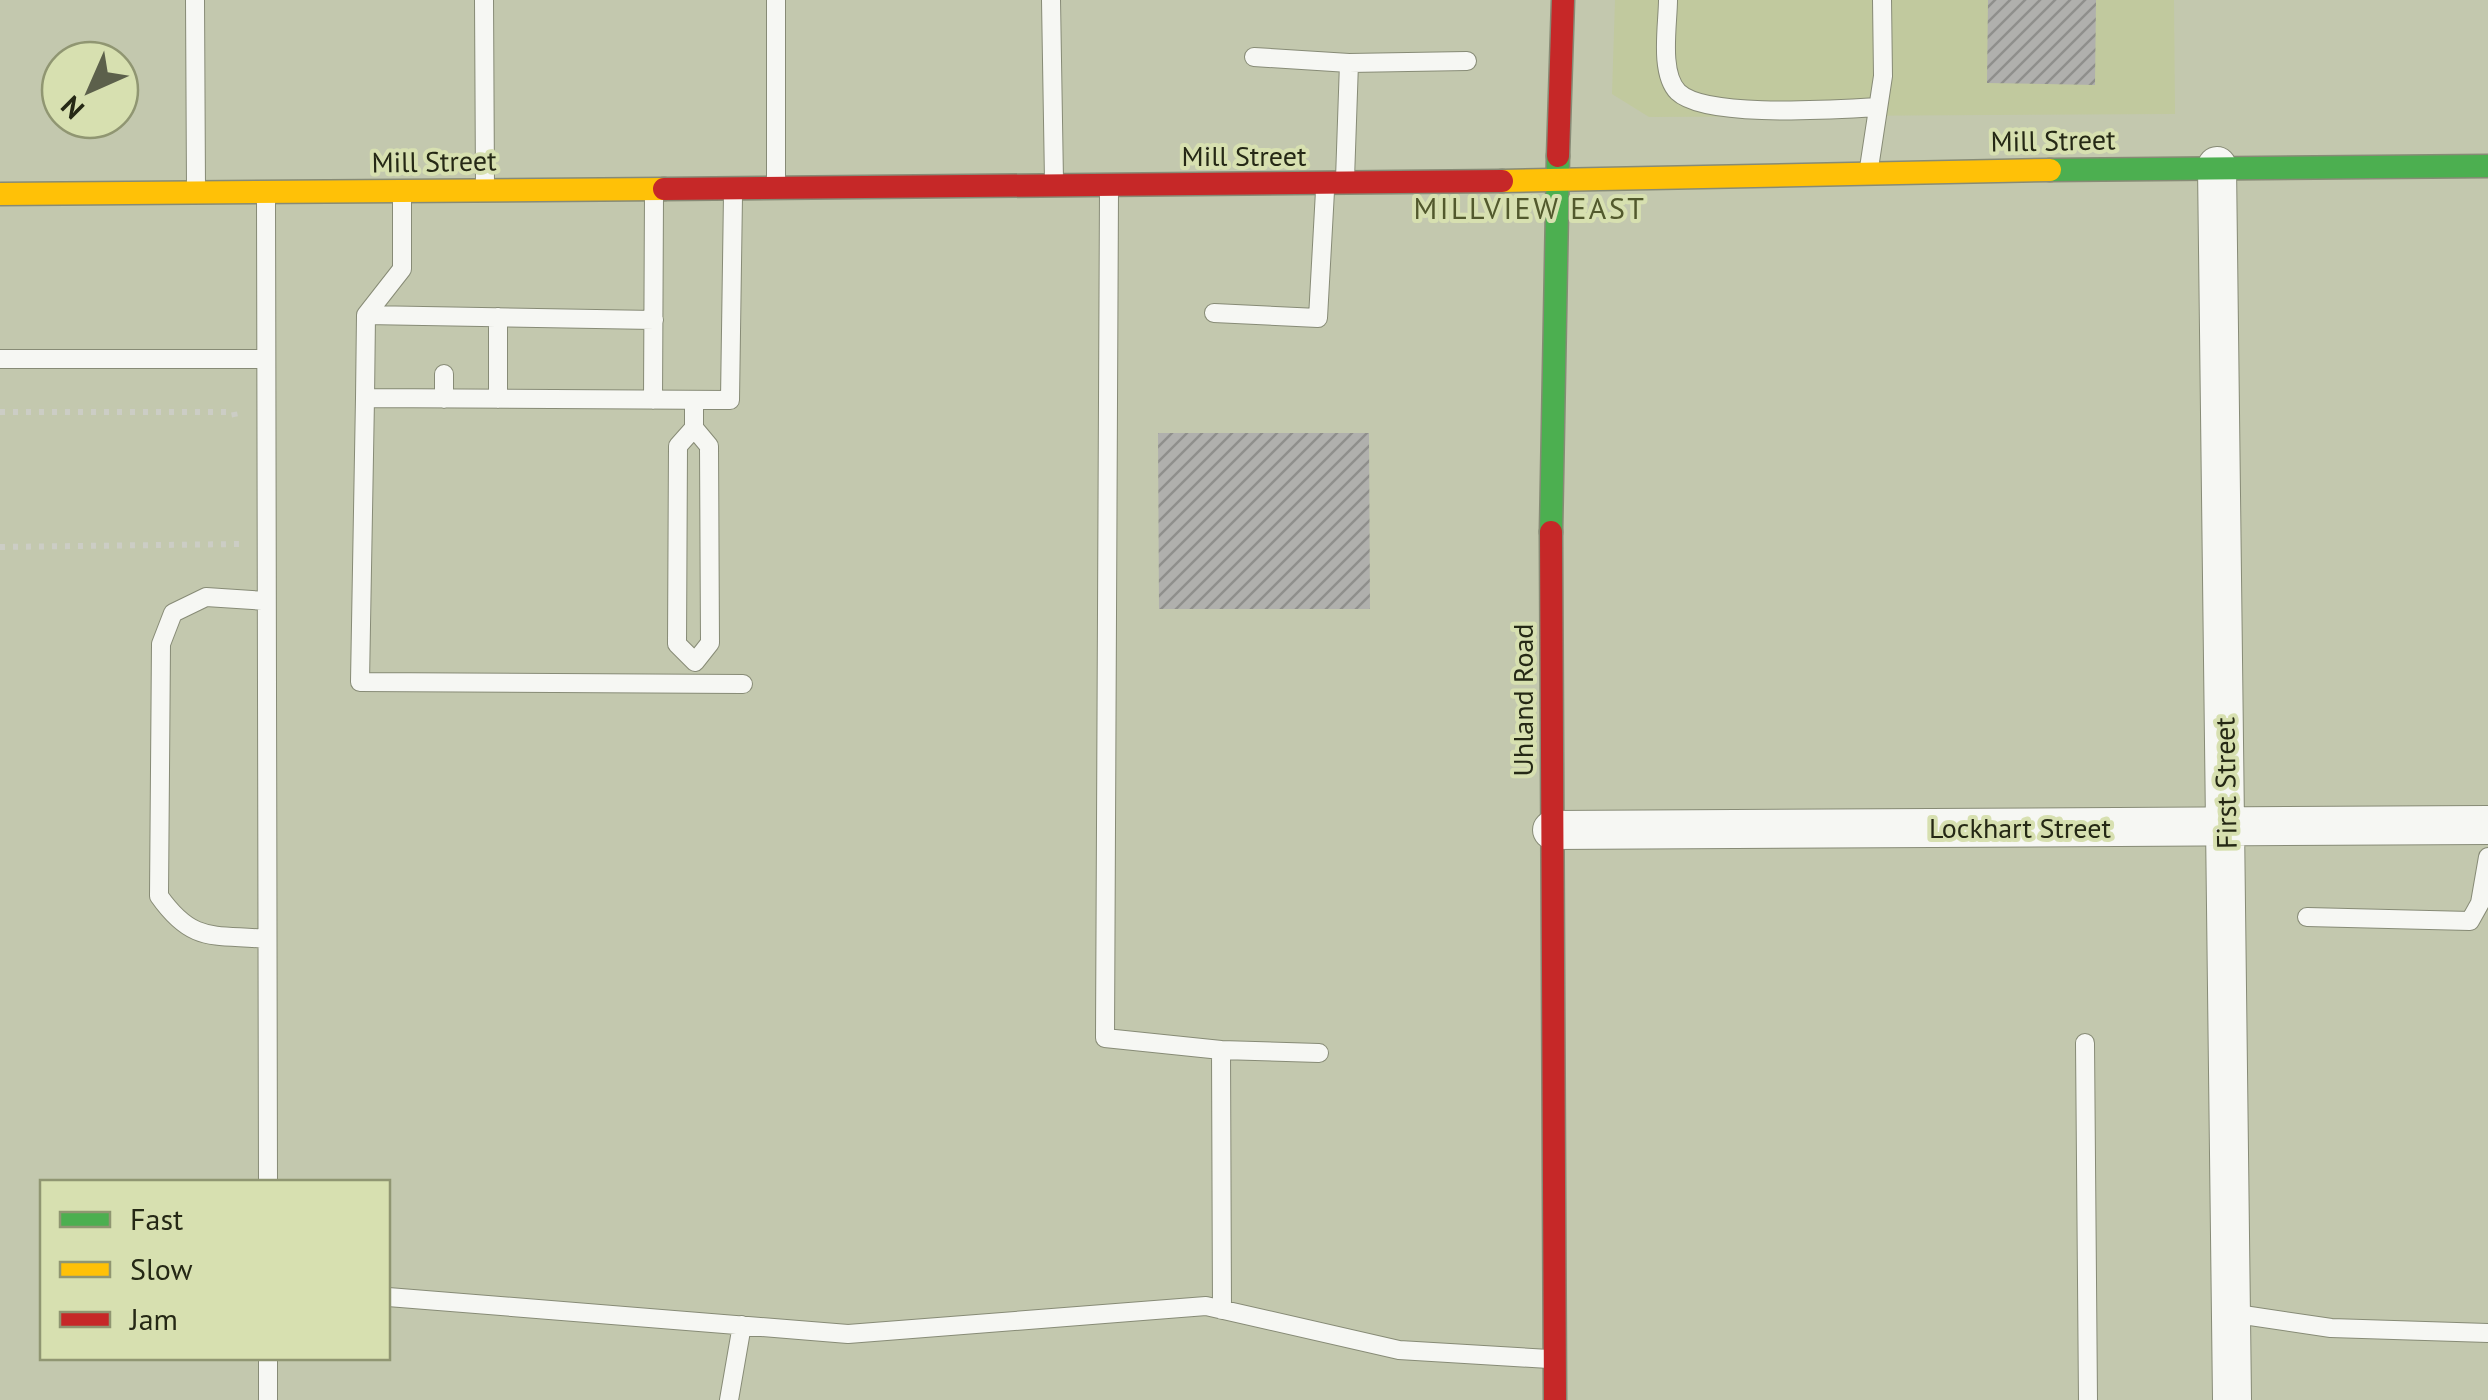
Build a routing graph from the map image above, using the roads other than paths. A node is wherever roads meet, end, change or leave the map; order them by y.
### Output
1 (195, 0) edge
2 (484, 0) edge
3 (776, 0) edge
4 (1051, 0) edge
5 (1563, 0) edge
6 (1668, 0) edge
7 (1882, 0) edge
8 (1254, 57) dead end
9 (1467, 61) dead end
10 (1349, 64) junction
11 (1878, 107) junction
12 (2218, 166) junction
13 (2488, 166) edge
14 (1868, 175) junction
15 (1556, 178) junction
16 (1335, 185) junction
17 (1109, 186) junction
18 (1054, 187) junction
19 (733, 189) junction
20 (776, 189) junction
21 (654, 190) junction
22 (485, 191) junction
23 (266, 192) junction
24 (402, 192) junction
25 (196, 193) junction
26 (0, 194) edge
27 (1214, 314) dead end
28 (366, 315) junction
29 (498, 317) junction
30 (654, 320) junction
31 (0, 359) edge
32 (266, 359) junction
33 (444, 374) dead end
34 (365, 398) junction
35 (444, 399) junction
36 (498, 399) junction
37 (653, 400) junction
38 (694, 400) junction
39 (694, 428) junction
40 (266, 602) junction
41 (695, 662) junction
42 (694, 684) junction
43 (743, 684) dead end
44 (2488, 825) edge
45 (2225, 826) junction
46 (1552, 830) junction
47 (2488, 857) edge
48 (2307, 916) dead end
49 (267, 939) junction
50 (2085, 1043) dead end
51 (1221, 1050) junction
52 (1320, 1054) dead end
53 (268, 1180) edge
54 (390, 1296) edge
55 (1222, 1310) junction
56 (2230, 1313) junction
57 (742, 1325) junction
58 (2488, 1333) edge
59 (268, 1360) edge
60 (1554, 1360) junction
61 (268, 1400) edge
62 (729, 1400) edge
63 (1555, 1400) edge
64 (2088, 1400) edge
65 (2232, 1400) edge

1 - 25 lane
2 - 22 lane
3 - 20 lane
4 - 18 lane
5 - 15 street, Uhland Road
6 - 11 lane
7 - 11 lane
8 - 10 lane
9 - 10 lane
10 - 16 lane
11 - 14 lane
12 - 13 street, Mill Street
12 - 14 street, Mill Street
12 - 45 street, First Street
14 - 15 street, Mill Street
15 - 16 street, Mill Street
15 - 46 street, Uhland Road
16 - 17 street, Mill Street
16 - 27 lane
17 - 18 street, Mill Street
17 - 51 lane
18 - 20 street, Mill Street
19 - 20 street, Mill Street
19 - 21 street, Mill Street
19 - 38 lane
21 - 22 street, Mill Street
21 - 30 lane
22 - 24 street, Mill Street
23 - 24 street, Mill Street
23 - 25 street, Mill Street
23 - 32 lane
24 - 28 lane
25 - 26 street, Mill Street
28 - 29 lane
28 - 34 lane
29 - 30 lane
29 - 36 lane
30 - 37 lane
31 - 32 lane
32 - 40 lane
33 - 35 lane
34 - 35 lane
34 - 42 lane
35 - 36 lane
36 - 37 lane
37 - 38 lane
38 - 39 lane
39 - 41 lane
39 - 41 lane
40 - 49 lane
40 - 49 lane
41 - 42 lane
42 - 43 lane
44 - 45 street, Lockhart Street
45 - 46 street, Lockhart Street
45 - 56 street, First Street
46 - 60 street, Uhland Road
47 - 48 lane
49 - 53 lane
50 - 64 lane
51 - 52 lane
51 - 55 lane
54 - 57 lane
55 - 57 lane
55 - 60 lane
56 - 58 lane
56 - 65 street, First Street
57 - 62 lane
59 - 61 lane
60 - 63 street, Uhland Road

